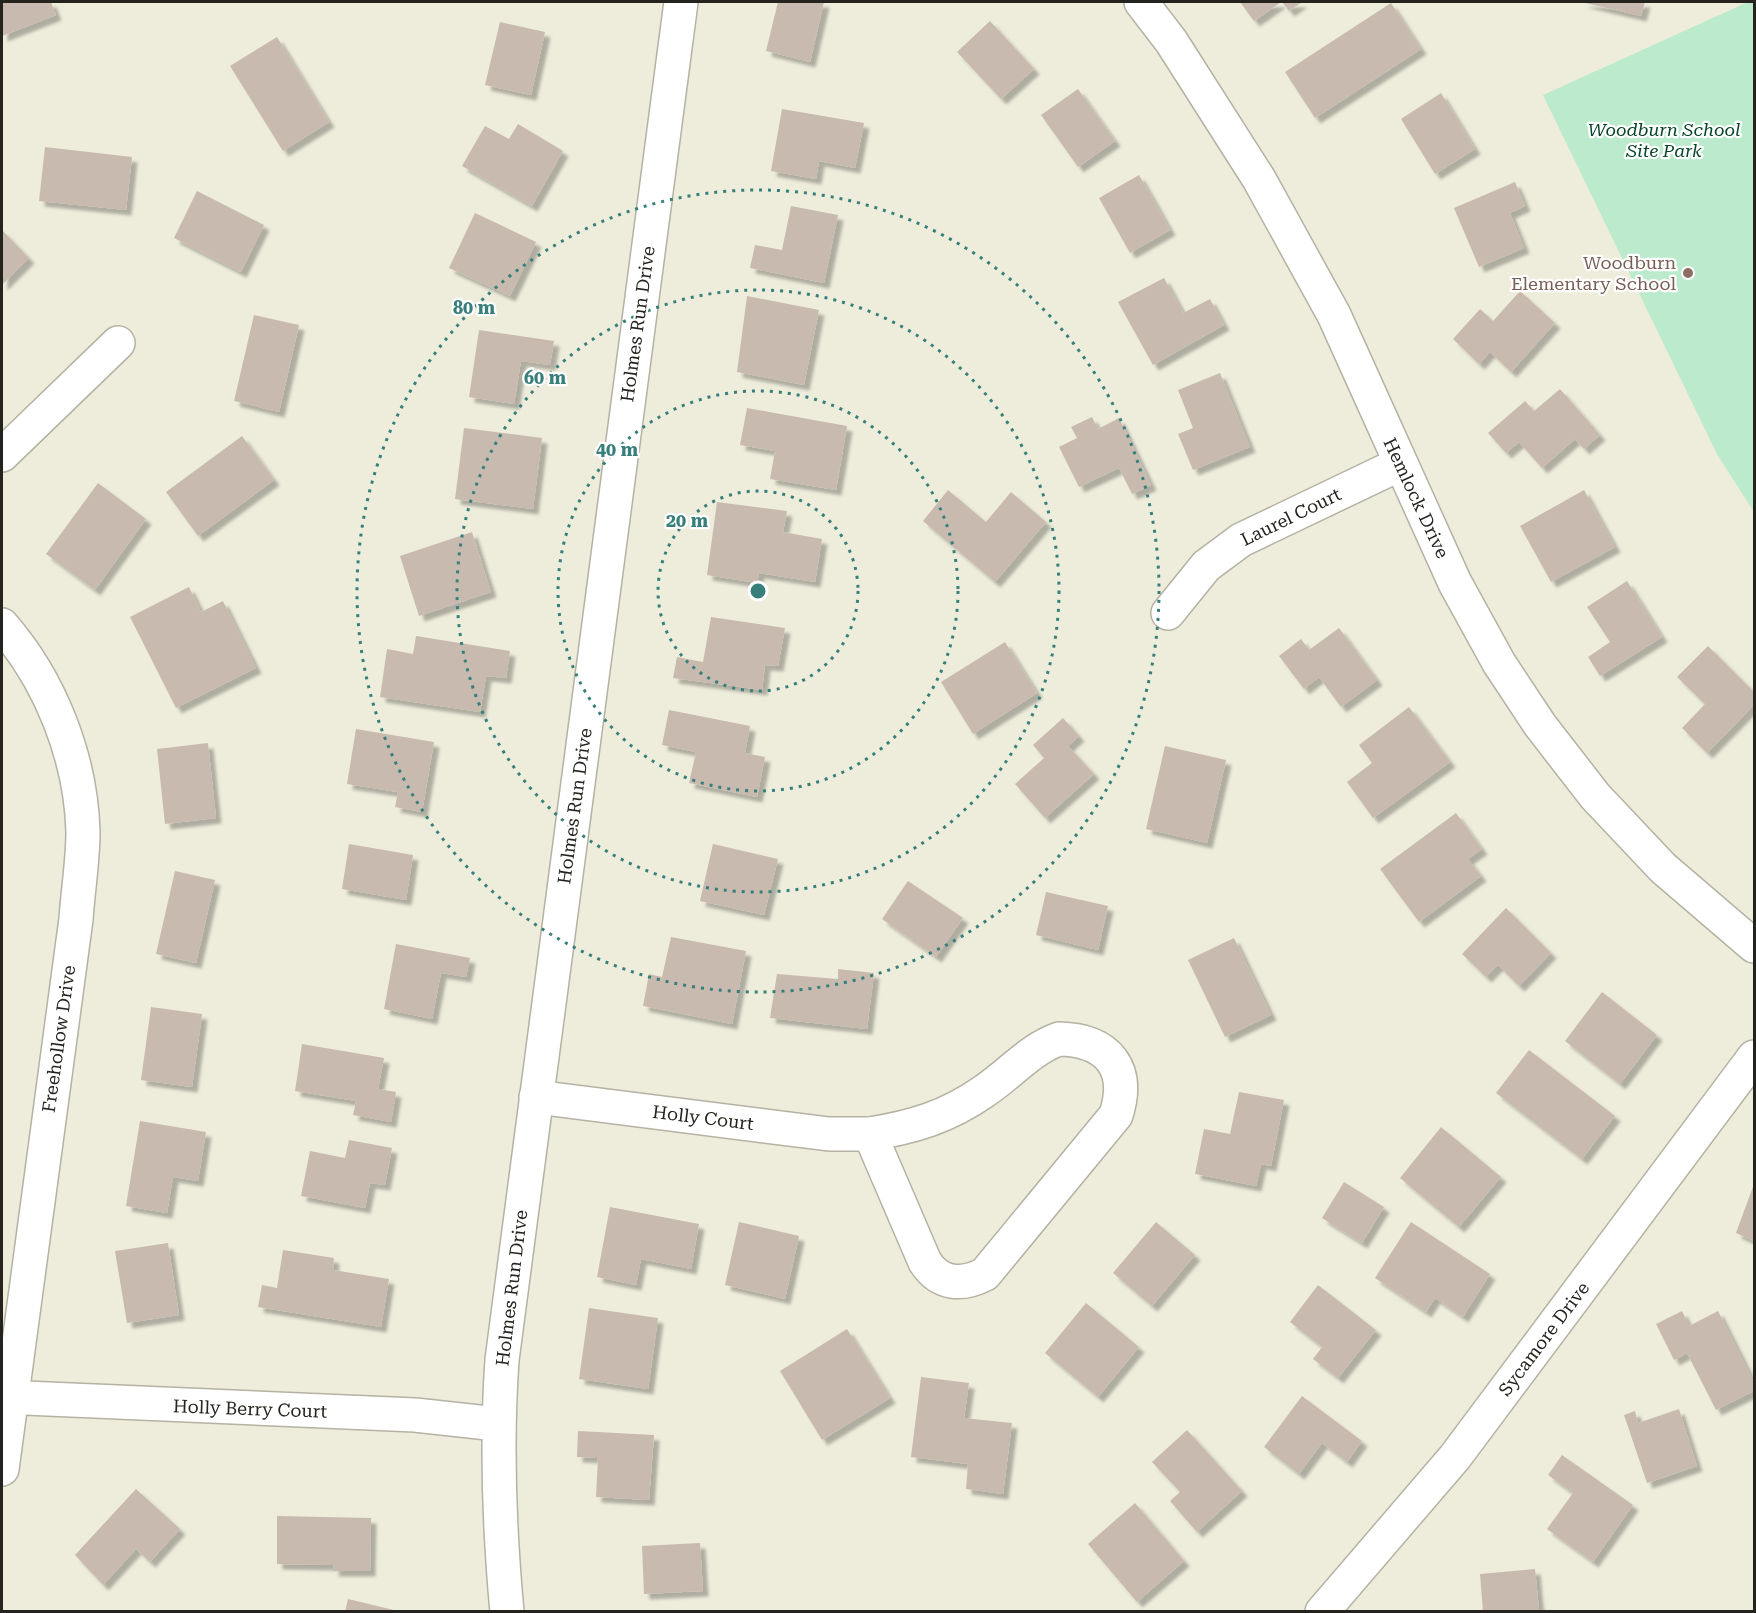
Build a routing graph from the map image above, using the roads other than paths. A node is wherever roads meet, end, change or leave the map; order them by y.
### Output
1 (681, 2) edge
2 (1141, 2) edge
3 (118, 343) dead end
4 (2, 455) edge
5 (1400, 464) junction
6 (1168, 613) dead end
7 (2, 625) edge
8 (1755, 946) edge
9 (1755, 1057) edge
10 (536, 1097) junction
11 (870, 1134) junction
12 (6, 1398) edge
13 (497, 1424) junction
14 (2, 1469) edge
15 (507, 1611) edge
16 (1322, 1611) edge

1 - 10 street, Holmes Run Drive
2 - 5 street, Hemlock Drive
3 - 4 street
5 - 6 street, Laurel Court
5 - 8 street, Hemlock Drive
7 - 12 street, Freehollow Drive
9 - 16 street, Sycamore Drive
10 - 11 street, Holly Court
10 - 13 street, Holmes Run Drive
11 - 11 street, Holly Court
12 - 13 street, Holly Berry Court
12 - 14 street, Freehollow Drive
13 - 15 street, Holmes Run Drive

